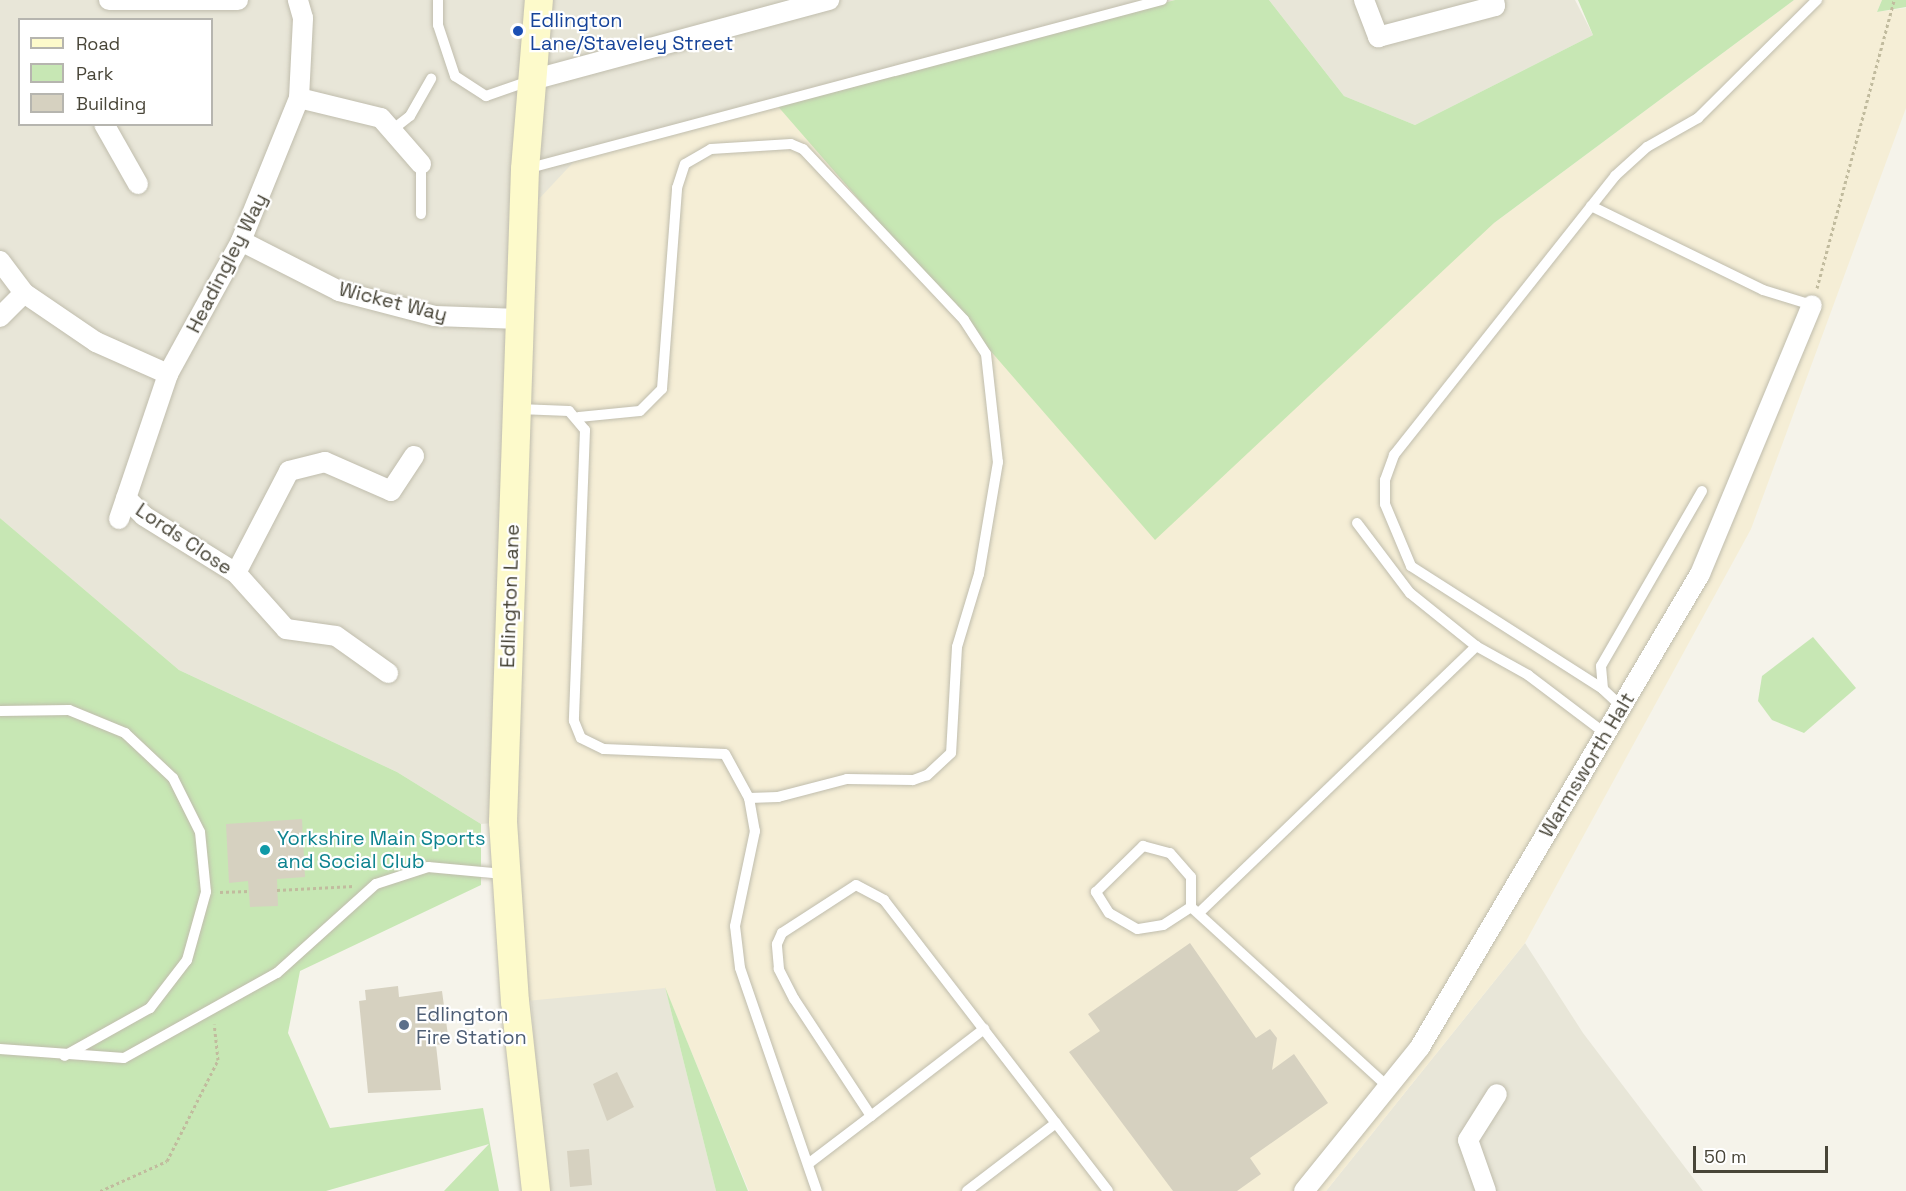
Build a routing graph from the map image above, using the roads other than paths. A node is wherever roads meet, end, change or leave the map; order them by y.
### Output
1 (238, 0) edge
2 (298, 0) edge
3 (438, 0) edge
4 (540, 0) edge
5 (830, 0) edge
6 (1162, 0) edge
7 (1364, 0) edge
8 (1494, 0) edge
9 (1817, 0) edge
10 (111, 7) edge
11 (431, 79) dead end
12 (532, 80) junction
13 (299, 98) junction
14 (105, 126) edge
15 (392, 130) junction
16 (422, 164) joint
17 (525, 169) junction
18 (138, 184) dead end
19 (1591, 206) junction
20 (421, 214) dead end
21 (241, 241) junction
22 (0, 261) edge
23 (24, 293) junction
24 (1812, 306) joint
25 (0, 316) edge
26 (520, 319) junction
27 (168, 374) junction
28 (517, 409) junction
29 (579, 417) junction
30 (414, 456) dead end
31 (1702, 491) dead end
32 (126, 498) junction
33 (119, 519) dead end
34 (1357, 523) dead end
35 (236, 573) junction
36 (1476, 646) junction
37 (388, 673) dead end
38 (1603, 689) junction
39 (1622, 707) junction
40 (0, 711) edge
41 (1606, 734) junction
42 (749, 798) junction
43 (505, 874) junction
44 (1195, 910) junction
45 (984, 1029) junction
46 (0, 1049) edge
47 (64, 1056) junction
48 (1388, 1087) junction
49 (1497, 1094) dead end
50 (871, 1116) junction
51 (1056, 1123) junction
52 (808, 1164) junction
53 (537, 1191) edge
54 (817, 1191) edge
55 (967, 1191) edge
56 (1108, 1191) edge
57 (1304, 1191) edge
58 (1486, 1191) edge

1 - 10 street
2 - 13 street, Headingley Way
3 - 12 lane
4 - 12 main road, Edlington Lane
5 - 12 street
6 - 17 lane
7 - 8 street
9 - 19 lane
11 - 15 lane
12 - 17 main road, Edlington Lane
13 - 15 street
13 - 21 street, Headingley Way
14 - 18 street
15 - 16 street
16 - 20 lane
17 - 26 main road, Edlington Lane
19 - 24 lane
19 - 38 lane
21 - 26 street, Wicket Way
21 - 27 street, Headingley Way
22 - 23 street
23 - 25 street
23 - 27 street
24 - 39 street, Warmsworth Halt
26 - 28 main road, Edlington Lane
27 - 32 street, Headingley Way
28 - 29 lane
28 - 43 main road, Edlington Lane
29 - 42 lane
29 - 42 lane
30 - 35 street
31 - 38 lane
32 - 33 street, Headingley Way
32 - 35 street, Lords Close
34 - 36 lane
35 - 37 street, Lords Close
36 - 41 lane
36 - 44 lane
38 - 39 lane
39 - 41 street, Warmsworth Halt
40 - 47 lane
41 - 48 street, Warmsworth Halt
42 - 52 lane
43 - 47 lane
43 - 53 main road, Edlington Lane
44 - 44 lane
44 - 48 lane
45 - 50 lane
45 - 50 lane
45 - 51 lane
46 - 47 lane
48 - 57 street, Warmsworth Halt
49 - 58 street
50 - 52 lane
51 - 55 lane
51 - 56 lane
52 - 54 lane

